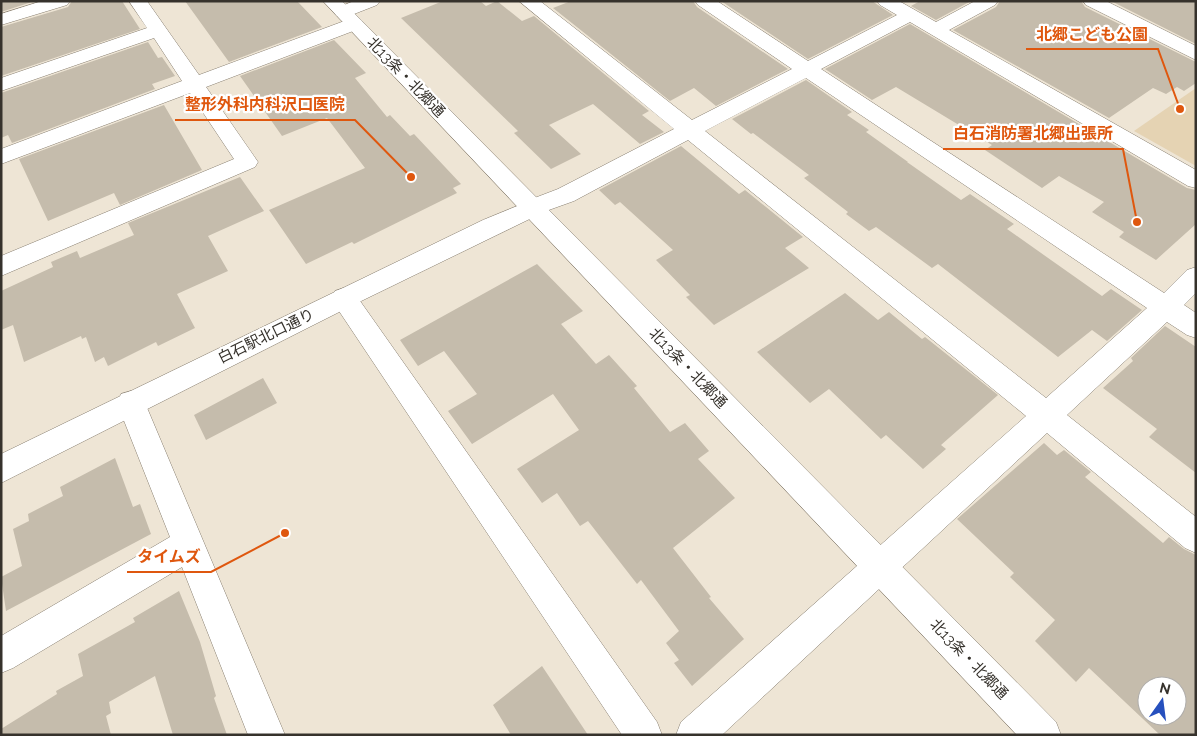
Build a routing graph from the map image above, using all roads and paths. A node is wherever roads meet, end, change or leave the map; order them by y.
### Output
1 (61, 1) edge
2 (138, 1) edge
3 (371, 1) edge
4 (528, 1) edge
5 (704, 1) edge
6 (886, 1) edge
7 (989, 1) edge
8 (1097, 2) edge
9 (343, 12) edge
10 (910, 15) junction
11 (1, 20) edge
12 (935, 30) junction
13 (157, 31) junction
14 (1196, 54) edge
15 (806, 69) junction
16 (1, 85) edge
17 (194, 85) junction
18 (689, 129) junction
19 (1, 157) edge
20 (1196, 180) edge
21 (532, 208) junction
22 (1, 267) edge
23 (1196, 277) edge
24 (344, 298) junction
25 (1166, 307) junction
26 (1196, 327) edge
27 (131, 403) junction
28 (1046, 415) junction
29 (1, 469) edge
30 (1196, 537) edge
31 (189, 544) junction
32 (880, 567) junction
33 (1, 656) edge
34 (266, 735) edge
35 (644, 735) edge
36 (694, 735) edge
37 (1043, 735) edge

1 - 11 street
2 - 13 street
3 - 9 street
4 - 18 street
5 - 15 street
6 - 10 street
7 - 12 street
8 - 14 street
9 - 17 street
9 - 21 street, 北13条・北郷通
10 - 12 street
10 - 15 street, 白石駅北口通り
12 - 20 street
13 - 16 street
13 - 17 street
15 - 18 street, 白石駅北口通り
15 - 25 street
17 - 19 street
17 - 22 street
18 - 21 street, 白石駅北口通り
18 - 28 street
21 - 24 street, 白石駅北口通り
21 - 32 street, 北13条・北郷通
23 - 25 street
24 - 27 street, 白石駅北口通り
24 - 35 street
25 - 26 street
25 - 28 street
27 - 29 street, 白石駅北口通り
27 - 31 street
28 - 30 street
28 - 32 street
31 - 33 street
31 - 34 street
32 - 36 street
32 - 37 street, 北13条・北郷通

